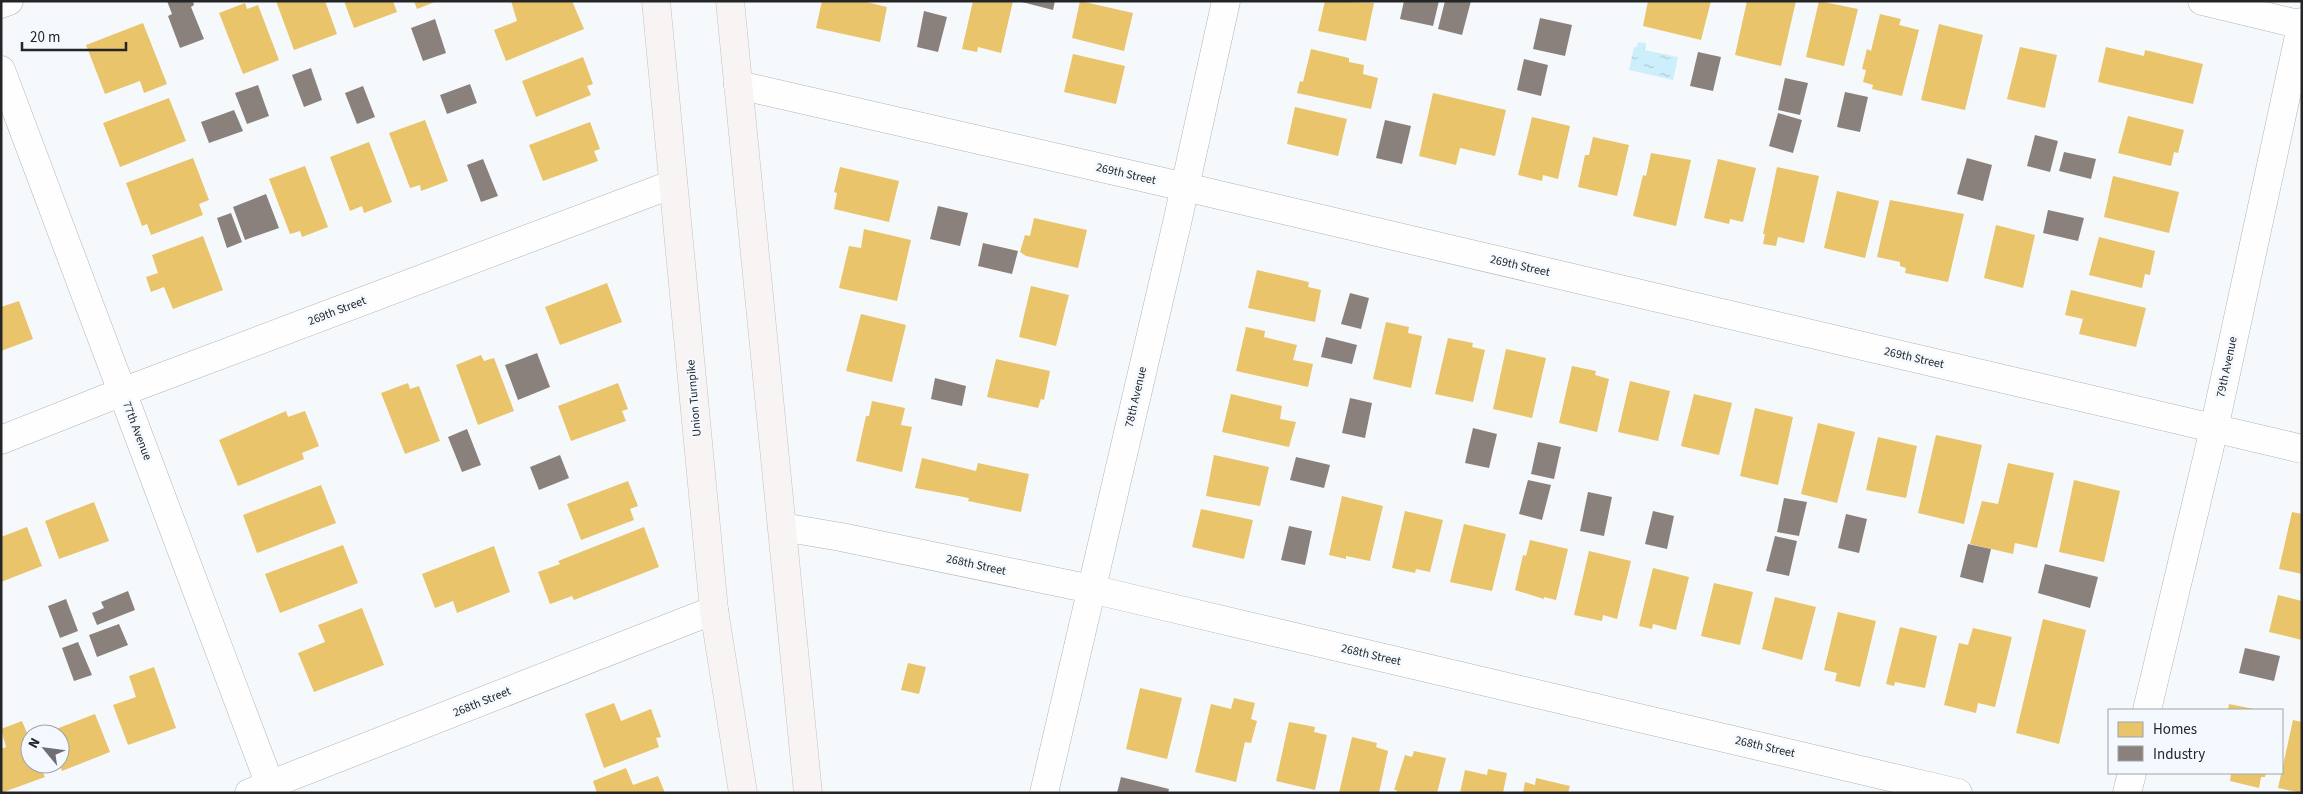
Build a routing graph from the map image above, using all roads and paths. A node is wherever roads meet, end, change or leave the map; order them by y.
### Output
1 (9, 1) edge
2 (656, 1) edge
3 (730, 1) edge
4 (1226, 1) edge
5 (2202, 1) edge
6 (1, 4) edge
7 (2302, 24) edge
8 (1, 70) edge
9 (738, 85) junction
10 (673, 184) junction
11 (1185, 187) junction
12 (122, 392) junction
13 (2214, 429) junction
14 (1, 440) edge
15 (2302, 449) edge
16 (782, 527) junction
17 (1091, 588) junction
18 (714, 610) junction
19 (2147, 709) edge
20 (2132, 774) edge
21 (264, 790) edge
22 (743, 793) edge
23 (808, 793) edge
24 (1044, 793) edge
25 (1958, 793) edge
26 (2127, 793) edge

1 - 6 street
2 - 10 main road, Union Turnpike
3 - 9 main road
4 - 11 street, 78th Avenue
5 - 7 street
7 - 13 street, 79th Avenue
8 - 12 street, 77th Avenue
9 - 11 street, 269th Street
9 - 16 main road
10 - 12 street, 269th Street
10 - 18 main road, Union Turnpike
11 - 13 street, 269th Street
11 - 17 street, 78th Avenue
12 - 14 street, 269th Street
12 - 21 street, 77th Avenue
13 - 15 street, 269th Street
13 - 19 street, 79th Avenue
16 - 17 street, 268th Street
16 - 23 main road
17 - 24 street, 78th Avenue
17 - 25 street, 268th Street
18 - 21 street, 268th Street
18 - 22 main road, Union Turnpike
20 - 26 street

